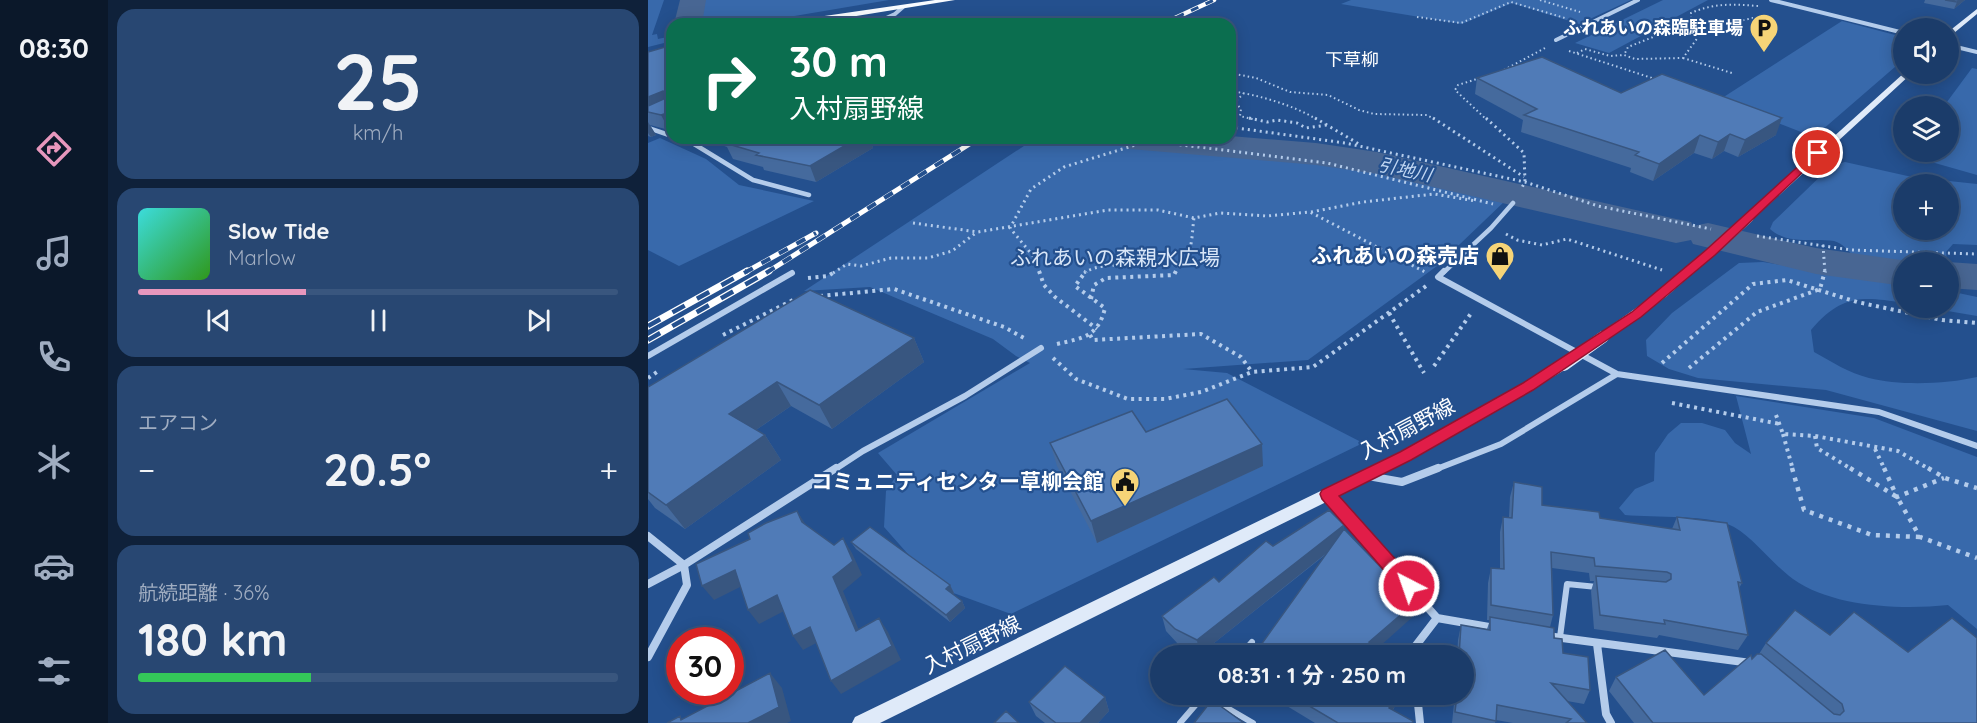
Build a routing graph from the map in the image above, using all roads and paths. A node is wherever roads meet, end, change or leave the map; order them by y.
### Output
1 (951, 0) edge
2 (1638, 0) edge
3 (1771, 0) edge
4 (903, 7) junction
5 (1767, 7) dead end
6 (1977, 11) edge
7 (1770, 13) dead end
8 (1417, 16) dead end
9 (830, 18) edge
10 (886, 18) edge
11 (1565, 19) dead end
12 (1686, 24) junction
13 (1959, 27) edge
14 (1704, 29) junction
15 (1893, 30) edge
16 (1556, 40) dead end
17 (1959, 48) edge
18 (1568, 50) dead end
19 (1977, 52) edge
20 (1577, 53) junction
21 (1534, 55) dead end
22 (1624, 55) junction
23 (1683, 58) junction
24 (1732, 73) dead end
25 (1495, 74) edge
26 (1236, 75) edge
27 (1486, 77) edge
28 (1655, 79) edge
29 (1896, 84) edge
30 (1236, 92) edge
31 (1244, 93) junction
32 (1236, 100) edge
33 (1236, 104) edge
34 (1328, 125) junction
35 (648, 128) edge
36 (1236, 128) edge
37 (666, 134) edge
38 (694, 144) edge
39 (1137, 144) edge
40 (1171, 144) edge
41 (1364, 147) junction
42 (1524, 177) junction
43 (1524, 184) junction
44 (809, 195) dead end
45 (1511, 205) junction
46 (1310, 212) junction
47 (1194, 218) junction
48 (914, 223) dead end
49 (1010, 228) junction
50 (1491, 228) junction
51 (1716, 230) dead end
52 (978, 232) junction
53 (1750, 235) dead end
54 (1823, 247) junction
55 (1977, 254) edge
56 (1180, 265) junction
57 (1667, 272) dead end
58 (1825, 272) joint
59 (792, 273) joint
60 (1438, 277) junction
61 (1821, 289) junction
62 (818, 297) edge
63 (796, 299) edge
64 (1091, 299) junction
65 (1484, 301) junction
66 (1389, 313) junction
67 (1977, 323) edge
68 (1097, 329) junction
69 (1090, 335) junction
70 (719, 337) dead end
71 (1041, 348) junction
72 (648, 356) edge
73 (1434, 366) dead end
74 (658, 372) dead end
75 (1252, 372) junction
76 (1424, 373) dead end
77 (1617, 374) junction
78 (648, 378) edge
79 (1646, 378) junction
80 (1673, 382) junction
81 (1768, 396) junction
82 (1672, 404) dead end
83 (1780, 424) junction
84 (1783, 434) junction
85 (1815, 436) junction
86 (1977, 446) edge
87 (1875, 448) junction
88 (1365, 476) junction
89 (1945, 478) junction
90 (1977, 488) edge
91 (1328, 494) junction
92 (1897, 497) junction
93 (648, 536) edge
94 (1920, 537) junction
95 (1977, 558) edge
96 (684, 565) junction
97 (648, 584) edge
98 (1601, 587) edge
99 (1437, 618) junction
100 (1507, 630) edge
101 (1539, 634) edge
102 (1560, 638) junction
103 (1252, 642) dead end
104 (1597, 644) junction
105 (1249, 645) edge
106 (1416, 645) edge
107 (648, 657) edge
108 (1763, 671) edge
109 (1196, 705) edge
110 (1222, 705) edge
111 (1418, 705) edge
112 (861, 723) edge
113 (1180, 723) edge
114 (1253, 723) edge
115 (1420, 723) edge
116 (1611, 723) edge

1 - 4 main road
2 - 16 street
3 - 15 street
4 - 9 main road
4 - 10 street
5 - 12 path
6 - 13 street
7 - 14 path
8 - 11 path
12 - 14 path
12 - 22 path
14 - 23 path
17 - 19 street
18 - 20 path
20 - 22 path
20 - 28 path
21 - 25 path
22 - 23 path
23 - 24 path
26 - 42 path
27 - 42 path
29 - 88 street, 入村扇野線, bridge
30 - 31 path
31 - 32 path
31 - 34 path
33 - 34 path
34 - 41 path
35 - 37 street
36 - 41 path
38 - 44 street
39 - 49 path
40 - 45 path
41 - 43 path
42 - 43 path
43 - 51 path
45 - 46 path
45 - 50 street
46 - 47 path
46 - 60 path
47 - 49 path
47 - 56 path
48 - 52 path
49 - 52 path
49 - 68 path
50 - 57 path
50 - 60 street
52 - 59 path
53 - 54 path
54 - 55 path
54 - 58 path
56 - 64 path
56 - 64 path
58 - 61 path
59 - 72 street
60 - 65 street
60 - 66 path
61 - 67 path
61 - 79 path
61 - 80 path
62 - 71 path
63 - 70 path
64 - 68 path
65 - 73 path
65 - 77 street
66 - 75 path
66 - 76 path
68 - 69 path
69 - 71 path
69 - 75 path
71 - 75 path
71 - 96 street
74 - 78 path
77 - 79 street
77 - 88 street
79 - 80 street
80 - 81 street
81 - 83 path
81 - 86 street
82 - 83 path
83 - 84 path
84 - 85 path
84 - 94 path
85 - 87 path
85 - 92 path
87 - 89 path
87 - 92 path
88 - 91 street, 入村扇野線
89 - 90 path
89 - 92 path
91 - 99 street
91 - 112 street, 入村扇野線
92 - 94 path
93 - 96 street
94 - 95 path
96 - 97 street
96 - 107 street
98 - 102 lane
99 - 100 street
99 - 106 street
101 - 102 street
102 - 104 street
103 - 105 lane
104 - 108 street
104 - 116 street
109 - 113 lane
110 - 114 lane
111 - 115 street

